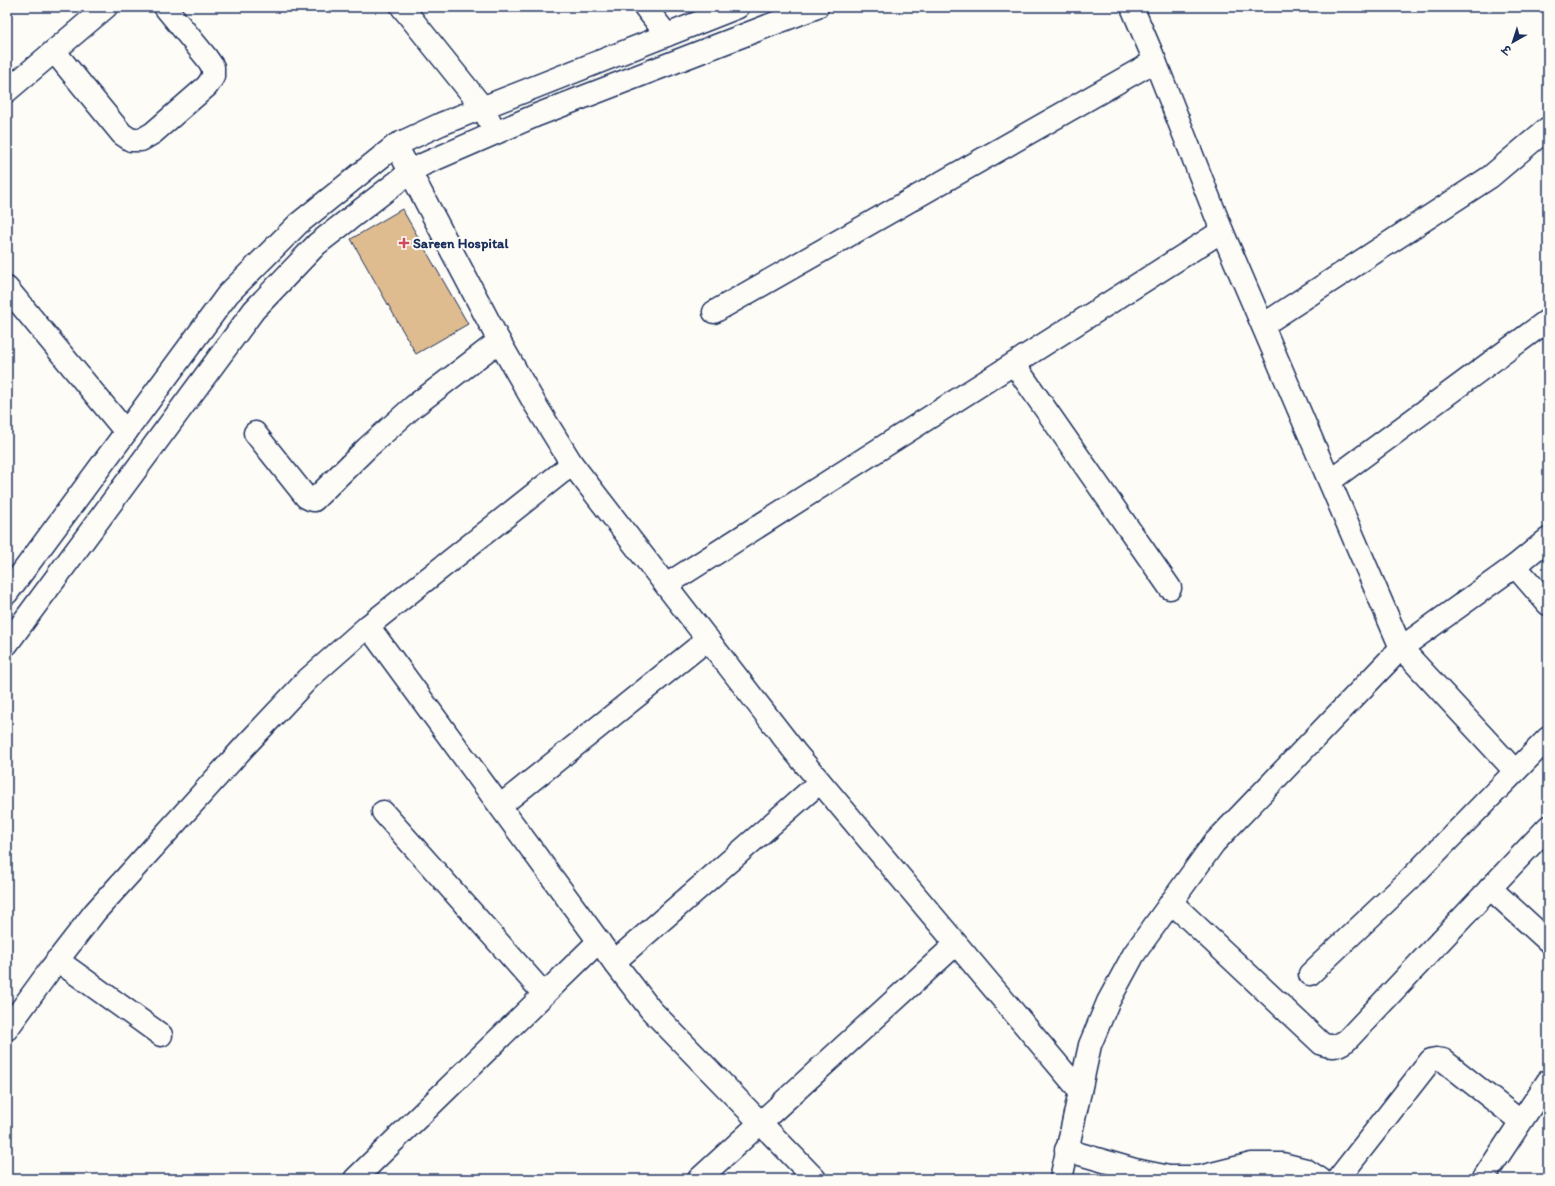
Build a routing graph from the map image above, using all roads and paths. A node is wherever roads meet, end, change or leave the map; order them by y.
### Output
1 (106, 7) edge
2 (165, 7) edge
3 (402, 7) edge
4 (645, 7) edge
5 (738, 7) edge
6 (817, 7) edge
7 (1132, 7) edge
8 (668, 35) junction
9 (54, 51) junction
10 (1155, 61) junction
11 (7, 91) edge
12 (483, 108) junction
13 (1548, 128) edge
14 (495, 133) junction
15 (396, 145) junction
16 (410, 172) junction
17 (1222, 231) junction
18 (7, 288) edge
19 (714, 312) dead end
20 (1548, 320) edge
21 (1263, 325) junction
22 (499, 341) junction
23 (1014, 364) junction
24 (126, 432) junction
25 (255, 433) dead end
26 (572, 464) junction
27 (1330, 481) junction
28 (1548, 539) edge
29 (1514, 566) junction
30 (666, 585) junction
31 (1170, 588) dead end
32 (7, 593) edge
33 (1548, 604) edge
34 (368, 626) junction
35 (708, 639) junction
36 (7, 644) edge
37 (1401, 648) junction
38 (1548, 738) edge
39 (1514, 771) junction
40 (820, 782) junction
41 (500, 806) junction
42 (383, 812) dead end
43 (1548, 827) edge
44 (1490, 888) junction
45 (1171, 902) junction
46 (599, 941) junction
47 (1548, 941) edge
48 (956, 944) junction
49 (57, 960) junction
50 (614, 962) junction
51 (1310, 974) dead end
52 (544, 994) junction
53 (7, 1029) edge
54 (161, 1035) dead end
55 (1548, 1081) edge
56 (1080, 1091) junction
57 (1520, 1121) junction
58 (761, 1123) junction
59 (1066, 1150) junction
60 (355, 1179) edge
61 (699, 1179) edge
62 (815, 1179) edge
63 (1061, 1179) edge
64 (1320, 1179) edge
65 (1338, 1179) edge
66 (1483, 1179) edge

1 - 9 street
2 - 9 street
3 - 12 street
4 - 8 street
5 - 8 street
6 - 14 street
7 - 10 street
8 - 12 street
9 - 11 street
10 - 17 street
10 - 19 street
12 - 14 street
12 - 15 street
13 - 21 street
14 - 16 street
15 - 16 street
15 - 24 street
16 - 22 street
16 - 36 street
17 - 21 street
17 - 23 street
18 - 24 street
20 - 27 street
21 - 27 street
22 - 25 street
22 - 26 street
23 - 30 street
23 - 31 street
24 - 32 street
26 - 30 street
26 - 34 street
27 - 37 street
28 - 29 street
29 - 33 street
29 - 37 street
30 - 35 street
34 - 41 street
34 - 49 street
35 - 40 street
35 - 41 street
37 - 39 street
37 - 45 street
38 - 39 street
39 - 51 street
40 - 48 street
40 - 50 street
41 - 46 street
42 - 52 street
43 - 44 street
44 - 45 street
44 - 47 street
45 - 56 street
46 - 50 street
46 - 52 street
48 - 56 street
48 - 58 street
49 - 53 street
49 - 54 street
50 - 58 street
52 - 60 street
55 - 57 street
56 - 59 street
57 - 65 street
57 - 66 street
58 - 61 street
58 - 62 street
59 - 63 street
59 - 64 street

